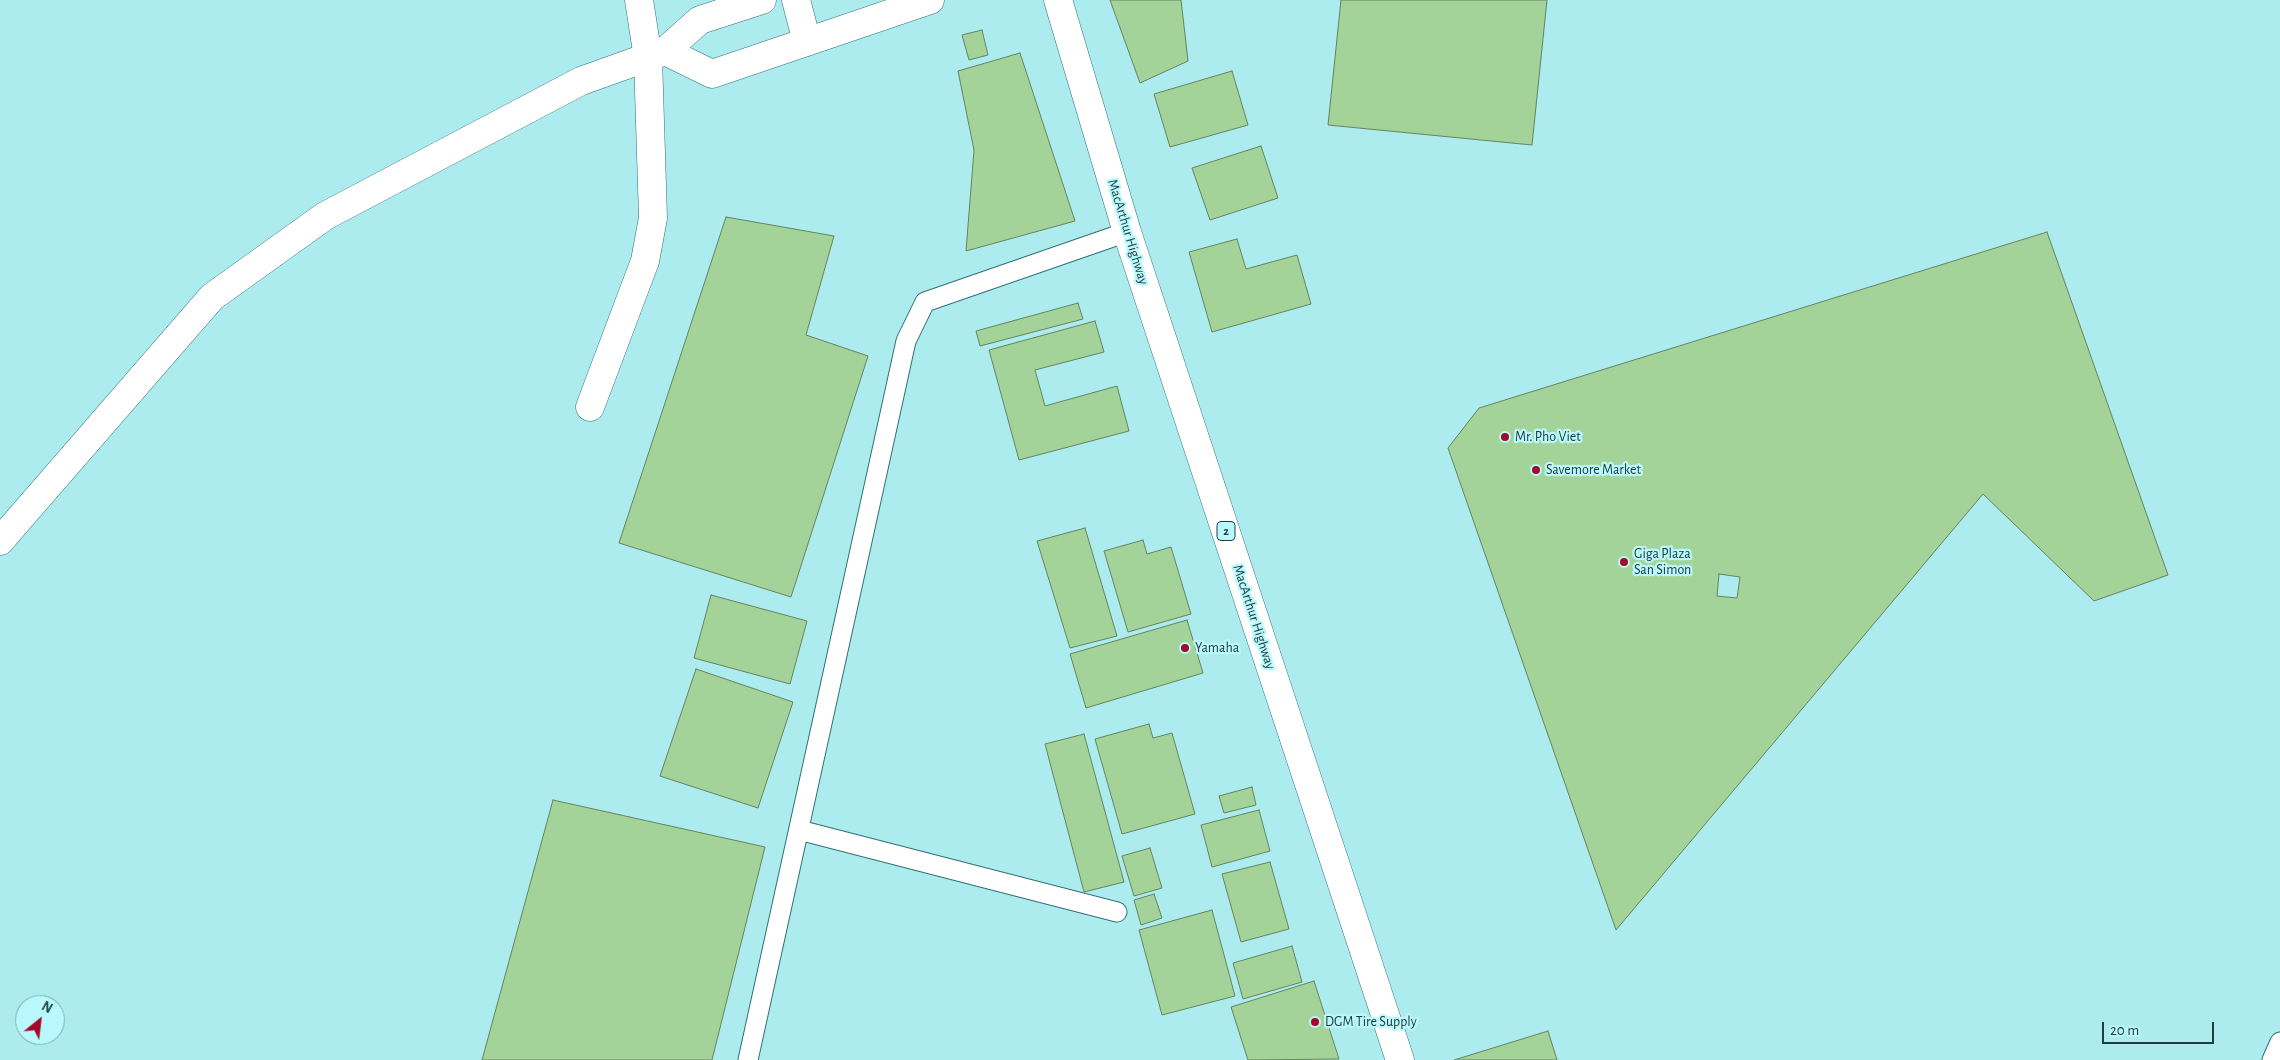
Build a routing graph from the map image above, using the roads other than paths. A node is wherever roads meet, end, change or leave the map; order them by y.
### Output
1 (639, 0) edge
2 (762, 0) edge
3 (796, 0) edge
4 (930, 0) edge
5 (1058, 0) edge
6 (891, 6) edge
7 (807, 42) junction
8 (656, 54) junction
9 (1127, 232) junction
10 (590, 407) dead end
11 (0, 542) edge
12 (799, 830) junction
13 (1116, 912) dead end
14 (2280, 1042) edge
15 (748, 1060) edge
16 (1400, 1060) edge
17 (2272, 1060) edge

1 - 8 main road
2 - 8 main road
3 - 7 main road
4 - 6 main road
5 - 9 main road, MacArthur Highway / 2
6 - 7 main road
7 - 8 main road
8 - 10 main road
8 - 11 main road
9 - 12 lane
9 - 16 main road, MacArthur Highway / 2
12 - 13 lane
12 - 15 lane
14 - 17 lane

